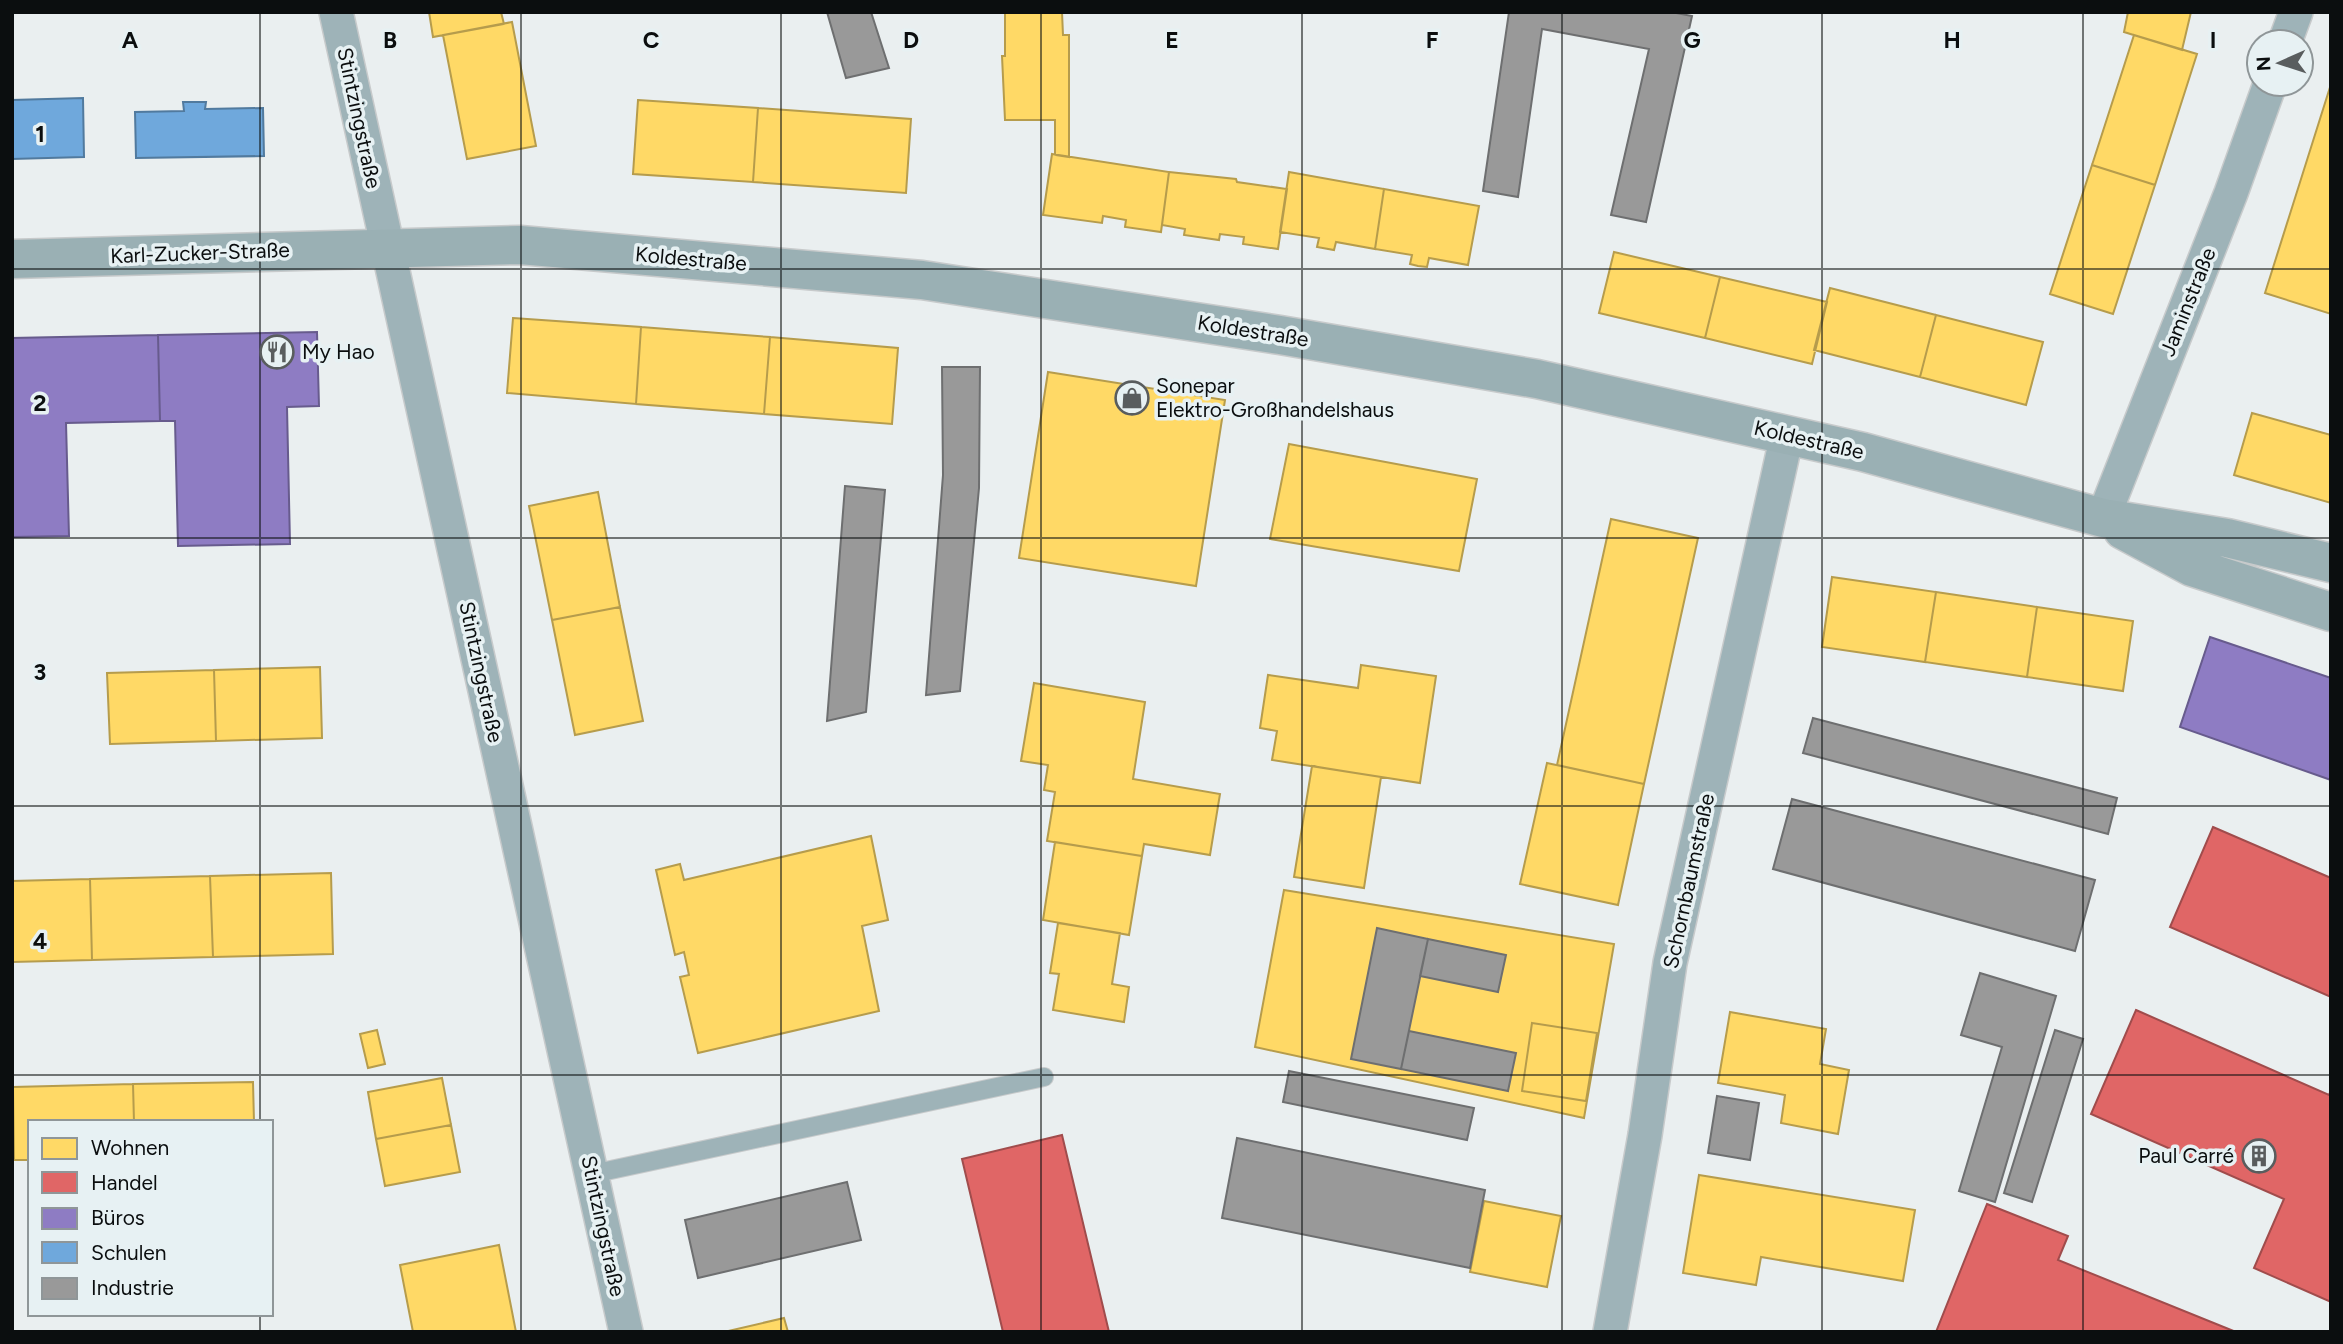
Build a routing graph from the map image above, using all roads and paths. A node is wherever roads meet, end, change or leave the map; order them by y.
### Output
1 (336, 12) edge
2 (2265, 98) edge
3 (388, 248) junction
4 (12, 259) edge
5 (1787, 435) junction
6 (2103, 518) junction
7 (2331, 563) edge
8 (2331, 612) edge
9 (1044, 1077) dead end
10 (592, 1174) junction
11 (626, 1332) edge
12 (1610, 1332) edge

1 - 3 street, Stintzingstraße
2 - 6 street, Jaminstraße
3 - 4 street, Karl-Zucker-Straße
3 - 5 street, Koldestraße
3 - 10 street, Stintzingstraße
5 - 6 street, Koldestraße
5 - 12 street, Schornbaumstraße
6 - 7 street, Koldestraße
6 - 8 street, Koldestraße
9 - 10 lane
10 - 11 street, Stintzingstraße

